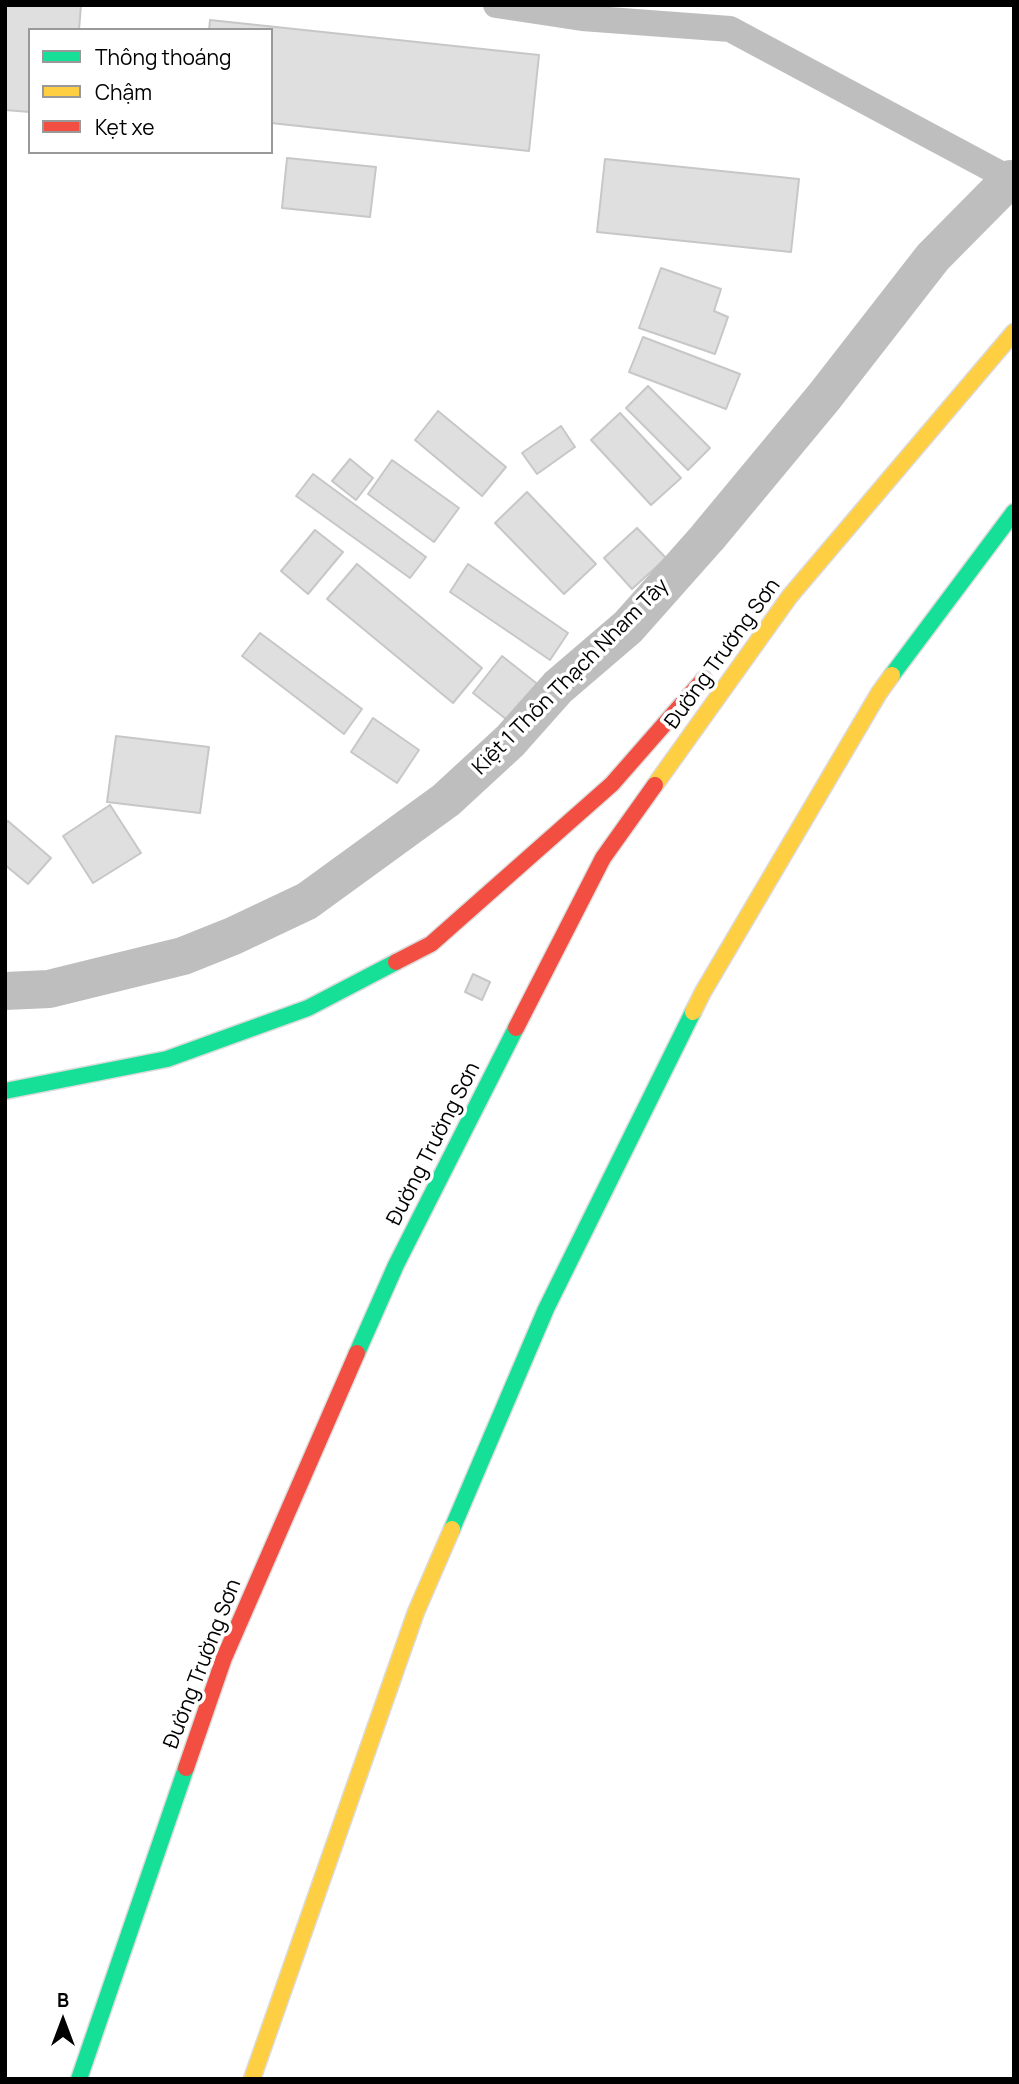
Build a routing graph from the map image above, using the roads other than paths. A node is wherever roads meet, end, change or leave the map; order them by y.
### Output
1 (496, 5) edge
2 (598, 12) edge
3 (1012, 180) edge
4 (1014, 330) edge
5 (1014, 512) edge
6 (740, 639) dead end
7 (712, 670) dead end
8 (5, 991) edge
9 (5, 1091) edge
10 (79, 2079) edge
11 (253, 2079) edge

1 - 2 lane
2 - 3 lane
3 - 8 street, Kiệt 1 Thôn Thạch Nham Tây
4 - 6 highway
4 - 10 highway, Đường Trường Sơn
5 - 11 highway
7 - 9 highway

